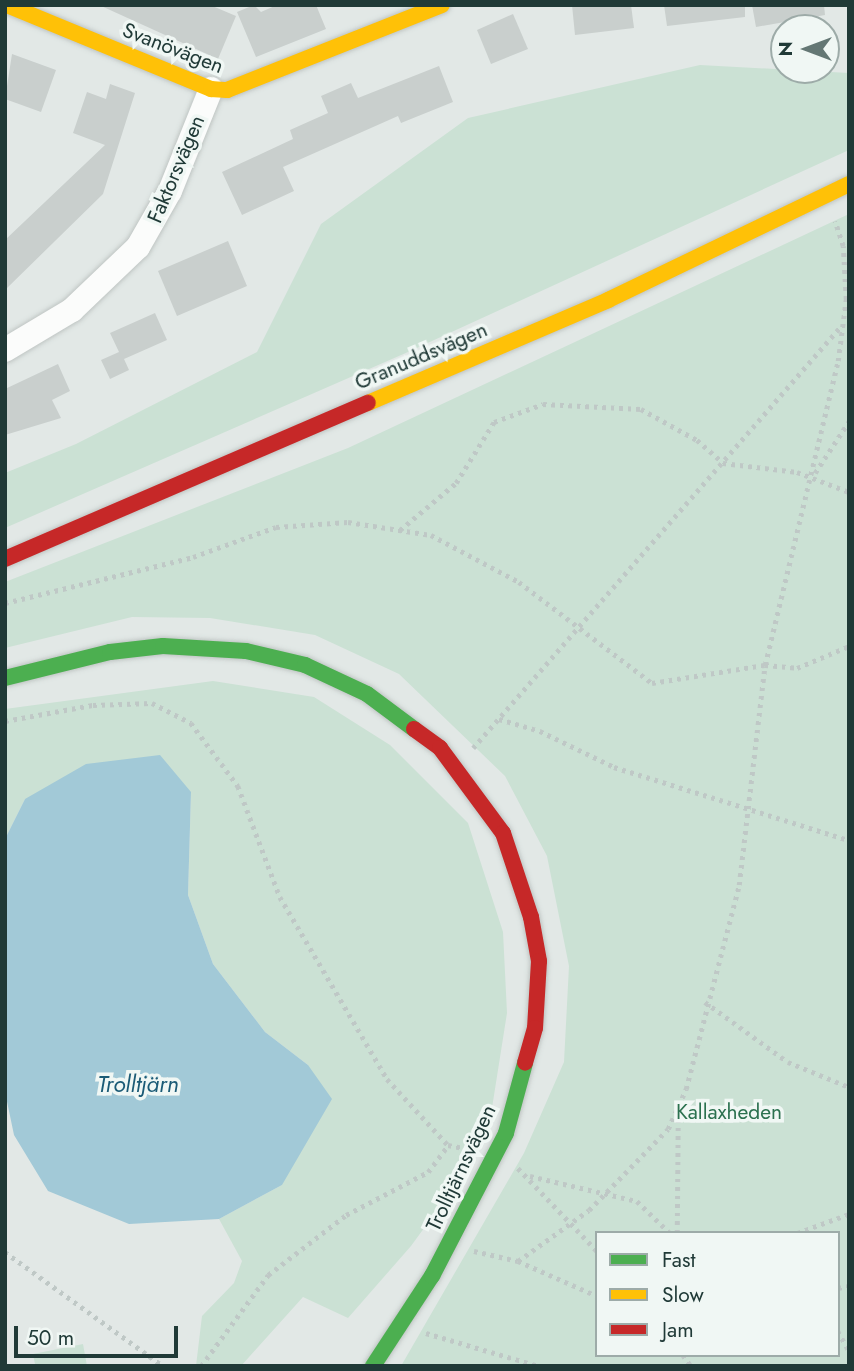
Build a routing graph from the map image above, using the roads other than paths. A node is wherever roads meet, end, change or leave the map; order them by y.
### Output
1 (7, 5) edge
2 (442, 5) edge
3 (211, 89) junction
4 (849, 184) edge
5 (5, 350) edge
6 (5, 559) edge
7 (5, 678) edge
8 (373, 1366) edge

1 - 3 street, Svanövägen
2 - 3 street, Svanövägen
3 - 5 street, Faktorsvägen
4 - 6 street, Granuddsvägen
7 - 8 street, Trolltjärnsvägen

